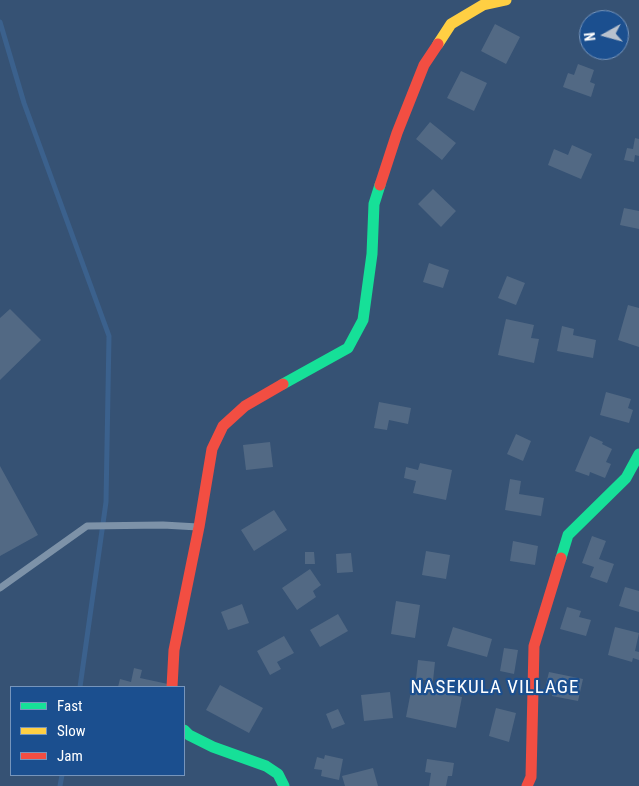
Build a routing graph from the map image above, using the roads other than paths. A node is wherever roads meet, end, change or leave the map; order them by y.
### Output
1 (506, 0) edge
2 (639, 454) edge
3 (199, 527) junction
4 (0, 588) edge
5 (172, 686) edge
6 (185, 731) edge
7 (284, 786) edge
8 (527, 786) edge

1 - 3 street
2 - 8 street
3 - 4 lane
3 - 5 street
6 - 7 street

